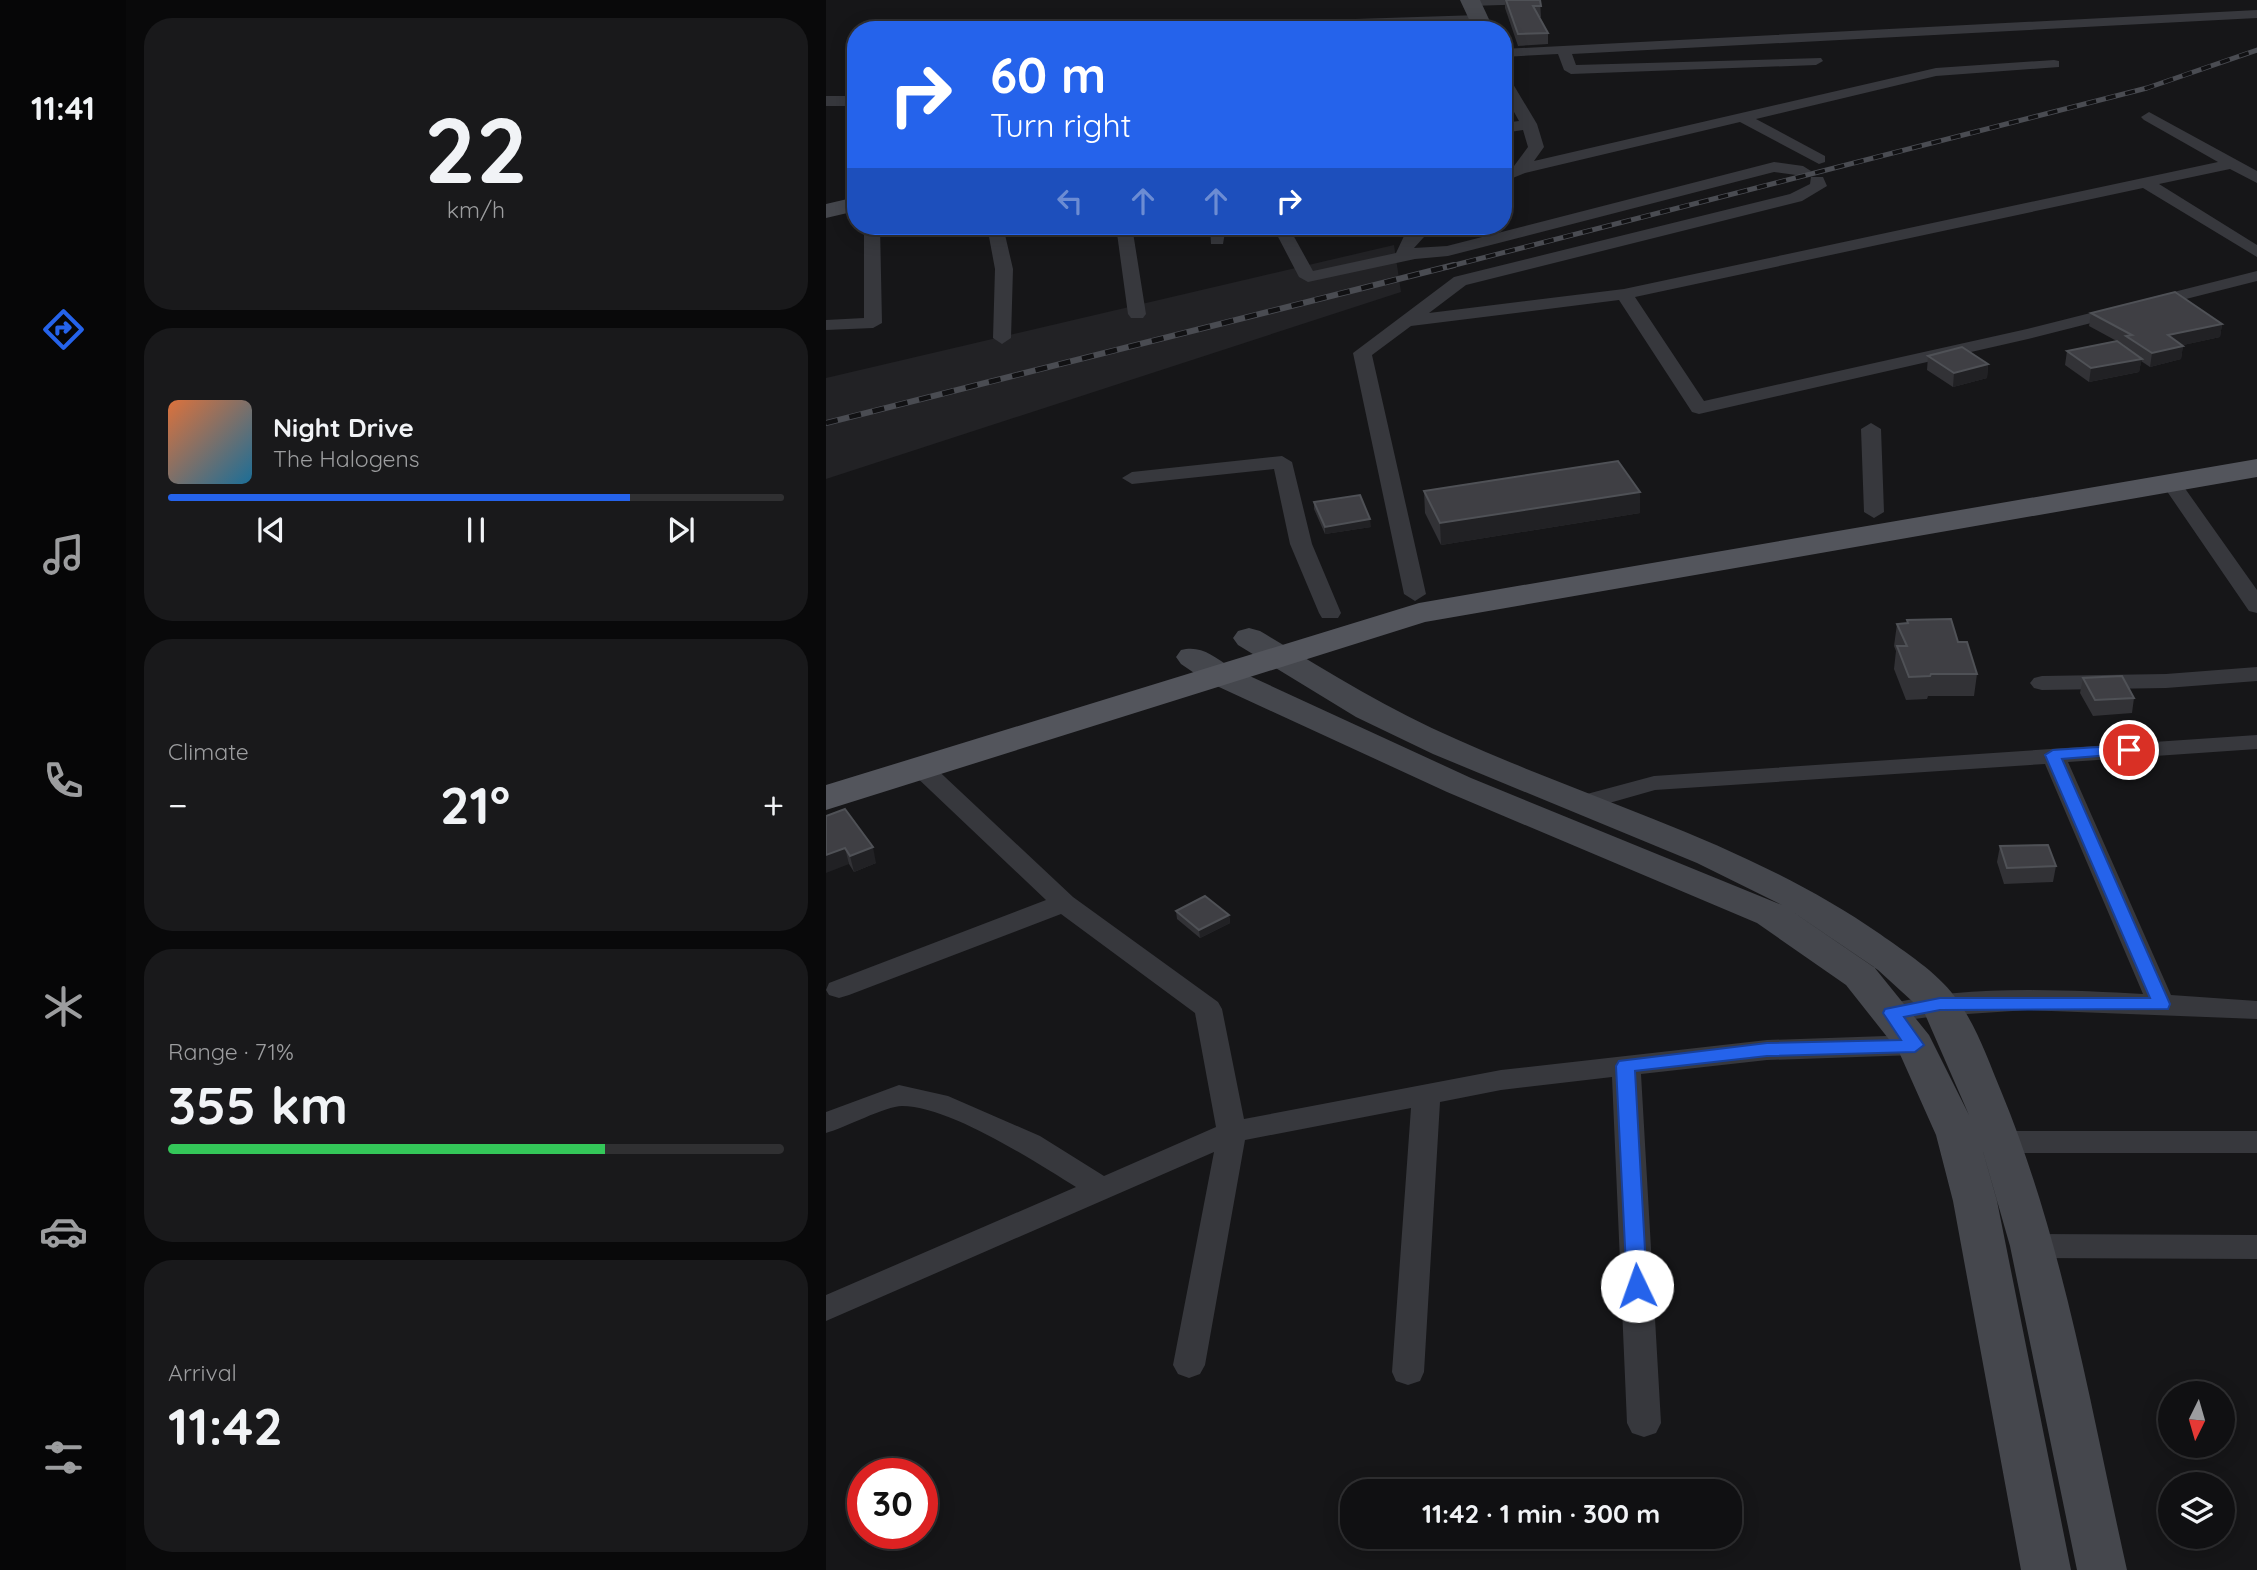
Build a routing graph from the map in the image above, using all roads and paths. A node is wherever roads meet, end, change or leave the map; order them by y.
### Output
1 (1534, 0) edge
2 (1476, 13) edge
3 (2257, 14) edge
4 (1342, 21) edge
5 (1563, 50) junction
6 (1512, 53) edge
7 (1816, 61) dead end
8 (2054, 64) dead end
9 (1512, 95) edge
10 (826, 101) edge
11 (847, 101) edge
12 (1742, 117) junction
13 (2149, 117) dead end
14 (1529, 124) junction
15 (1512, 127) edge
16 (1819, 159) dead end
17 (2232, 164) junction
18 (1520, 169) junction
19 (1512, 173) edge
20 (2257, 178) edge
21 (2146, 183) junction
22 (847, 206) edge
23 (826, 211) edge
24 (872, 235) edge
25 (997, 235) edge
26 (1125, 235) edge
27 (1285, 235) edge
28 (1417, 235) edge
29 (1510, 235) edge
30 (1512, 235) edge
31 (2257, 252) edge
32 (1410, 255) junction
33 (2257, 276) edge
34 (1624, 294) junction
35 (1137, 314) dead end
36 (1405, 321) junction
37 (826, 326) edge
38 (1002, 338) dead end
39 (1871, 429) dead end
40 (2257, 448) edge
41 (2257, 468) edge
42 (1132, 478) dead end
43 (2172, 484) junction
44 (1874, 512) junction
45 (1415, 594) junction
46 (2257, 606) edge
47 (1330, 613) junction
48 (1263, 646) junction
49 (1205, 665) junction
50 (2257, 674) edge
51 (2042, 683) dead end
52 (2257, 742) edge
53 (2053, 755) junction
54 (920, 767) junction
55 (826, 775) edge
56 (826, 799) edge
57 (1581, 803) junction
58 (1064, 903) junction
59 (838, 989) dead end
60 (1940, 1004) junction
61 (2161, 1004) junction
62 (2257, 1010) edge
63 (1903, 1029) junction
64 (1626, 1066) junction
65 (1426, 1094) junction
66 (826, 1123) edge
67 (1232, 1132) junction
68 (2001, 1142) junction
69 (2257, 1142) edge
70 (1102, 1188) junction
71 (2032, 1246) junction
72 (2257, 1247) edge
73 (826, 1309) edge
74 (1189, 1365) dead end
75 (1408, 1372) dead end
76 (1644, 1423) dead end
77 (2046, 1570) edge
78 (2102, 1570) edge

1 - 2 street
2 - 4 street
3 - 5 street
5 - 6 street
5 - 7 street
8 - 12 street
9 - 14 street
10 - 11 street
12 - 16 street
12 - 18 street
13 - 17 street
14 - 15 street
14 - 18 street
17 - 20 street
17 - 21 street
18 - 19 street
21 - 31 street
21 - 34 street
22 - 23 main road
24 - 37 street
25 - 38 street
26 - 35 street
27 - 32 street
28 - 32 street
29 - 32 street
30 - 36 street
33 - 34 street
34 - 36 street
36 - 45 street
39 - 44 street
40 - 44 main road
41 - 43 main road
42 - 47 street
43 - 46 street
43 - 48 main road
44 - 45 main road
45 - 47 main road
47 - 48 main road
48 - 49 main road
48 - 57 main road
49 - 54 main road
49 - 55 main road
49 - 63 main road
50 - 51 street
52 - 53 street
53 - 57 street
53 - 61 street
54 - 56 main road
54 - 58 street
57 - 60 main road
58 - 59 street
58 - 67 street
60 - 61 street
60 - 63 street
60 - 68 main road
61 - 62 street
63 - 64 street
63 - 77 main road
64 - 65 street
64 - 76 street
65 - 67 street
65 - 75 street
66 - 70 street
67 - 70 street
67 - 74 street
68 - 69 street
68 - 71 main road
70 - 73 street
71 - 72 street
71 - 78 main road

